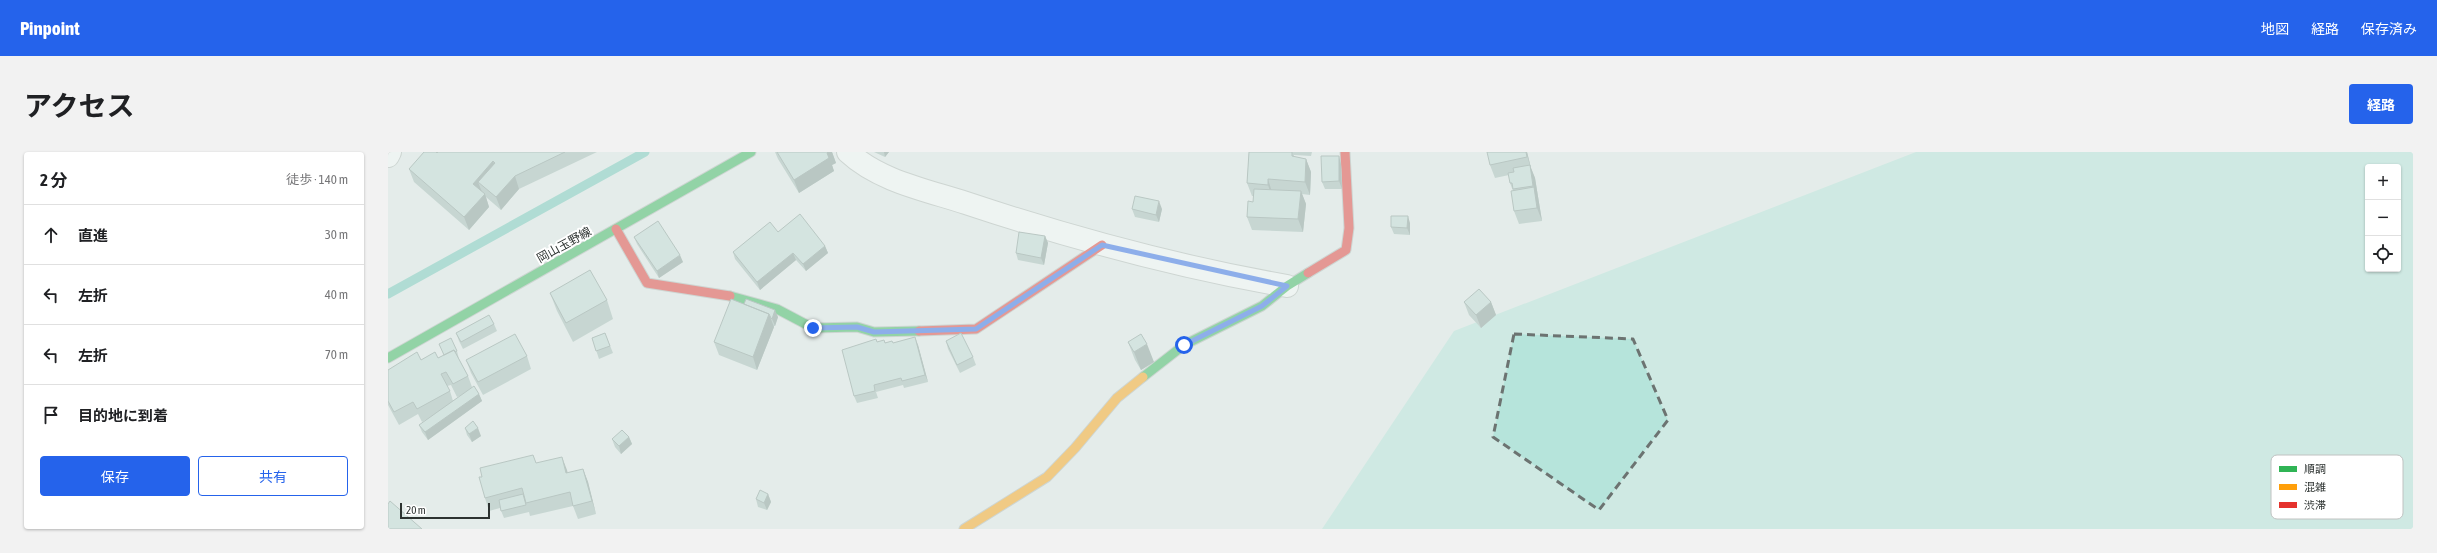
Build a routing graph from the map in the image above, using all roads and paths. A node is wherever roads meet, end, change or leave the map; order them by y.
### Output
1 (390, 152) edge
2 (751, 152) edge
3 (848, 152) edge
4 (1345, 152) edge
5 (388, 156) edge
6 (616, 229) junction
7 (1102, 245) junction
8 (1287, 286) junction
9 (388, 358) edge
10 (964, 529) edge

1 - 5 street
2 - 6 street, 岡山玉野線
3 - 7 street
4 - 8 street
6 - 7 street
6 - 9 street, 岡山玉野線
7 - 8 street
8 - 10 street

